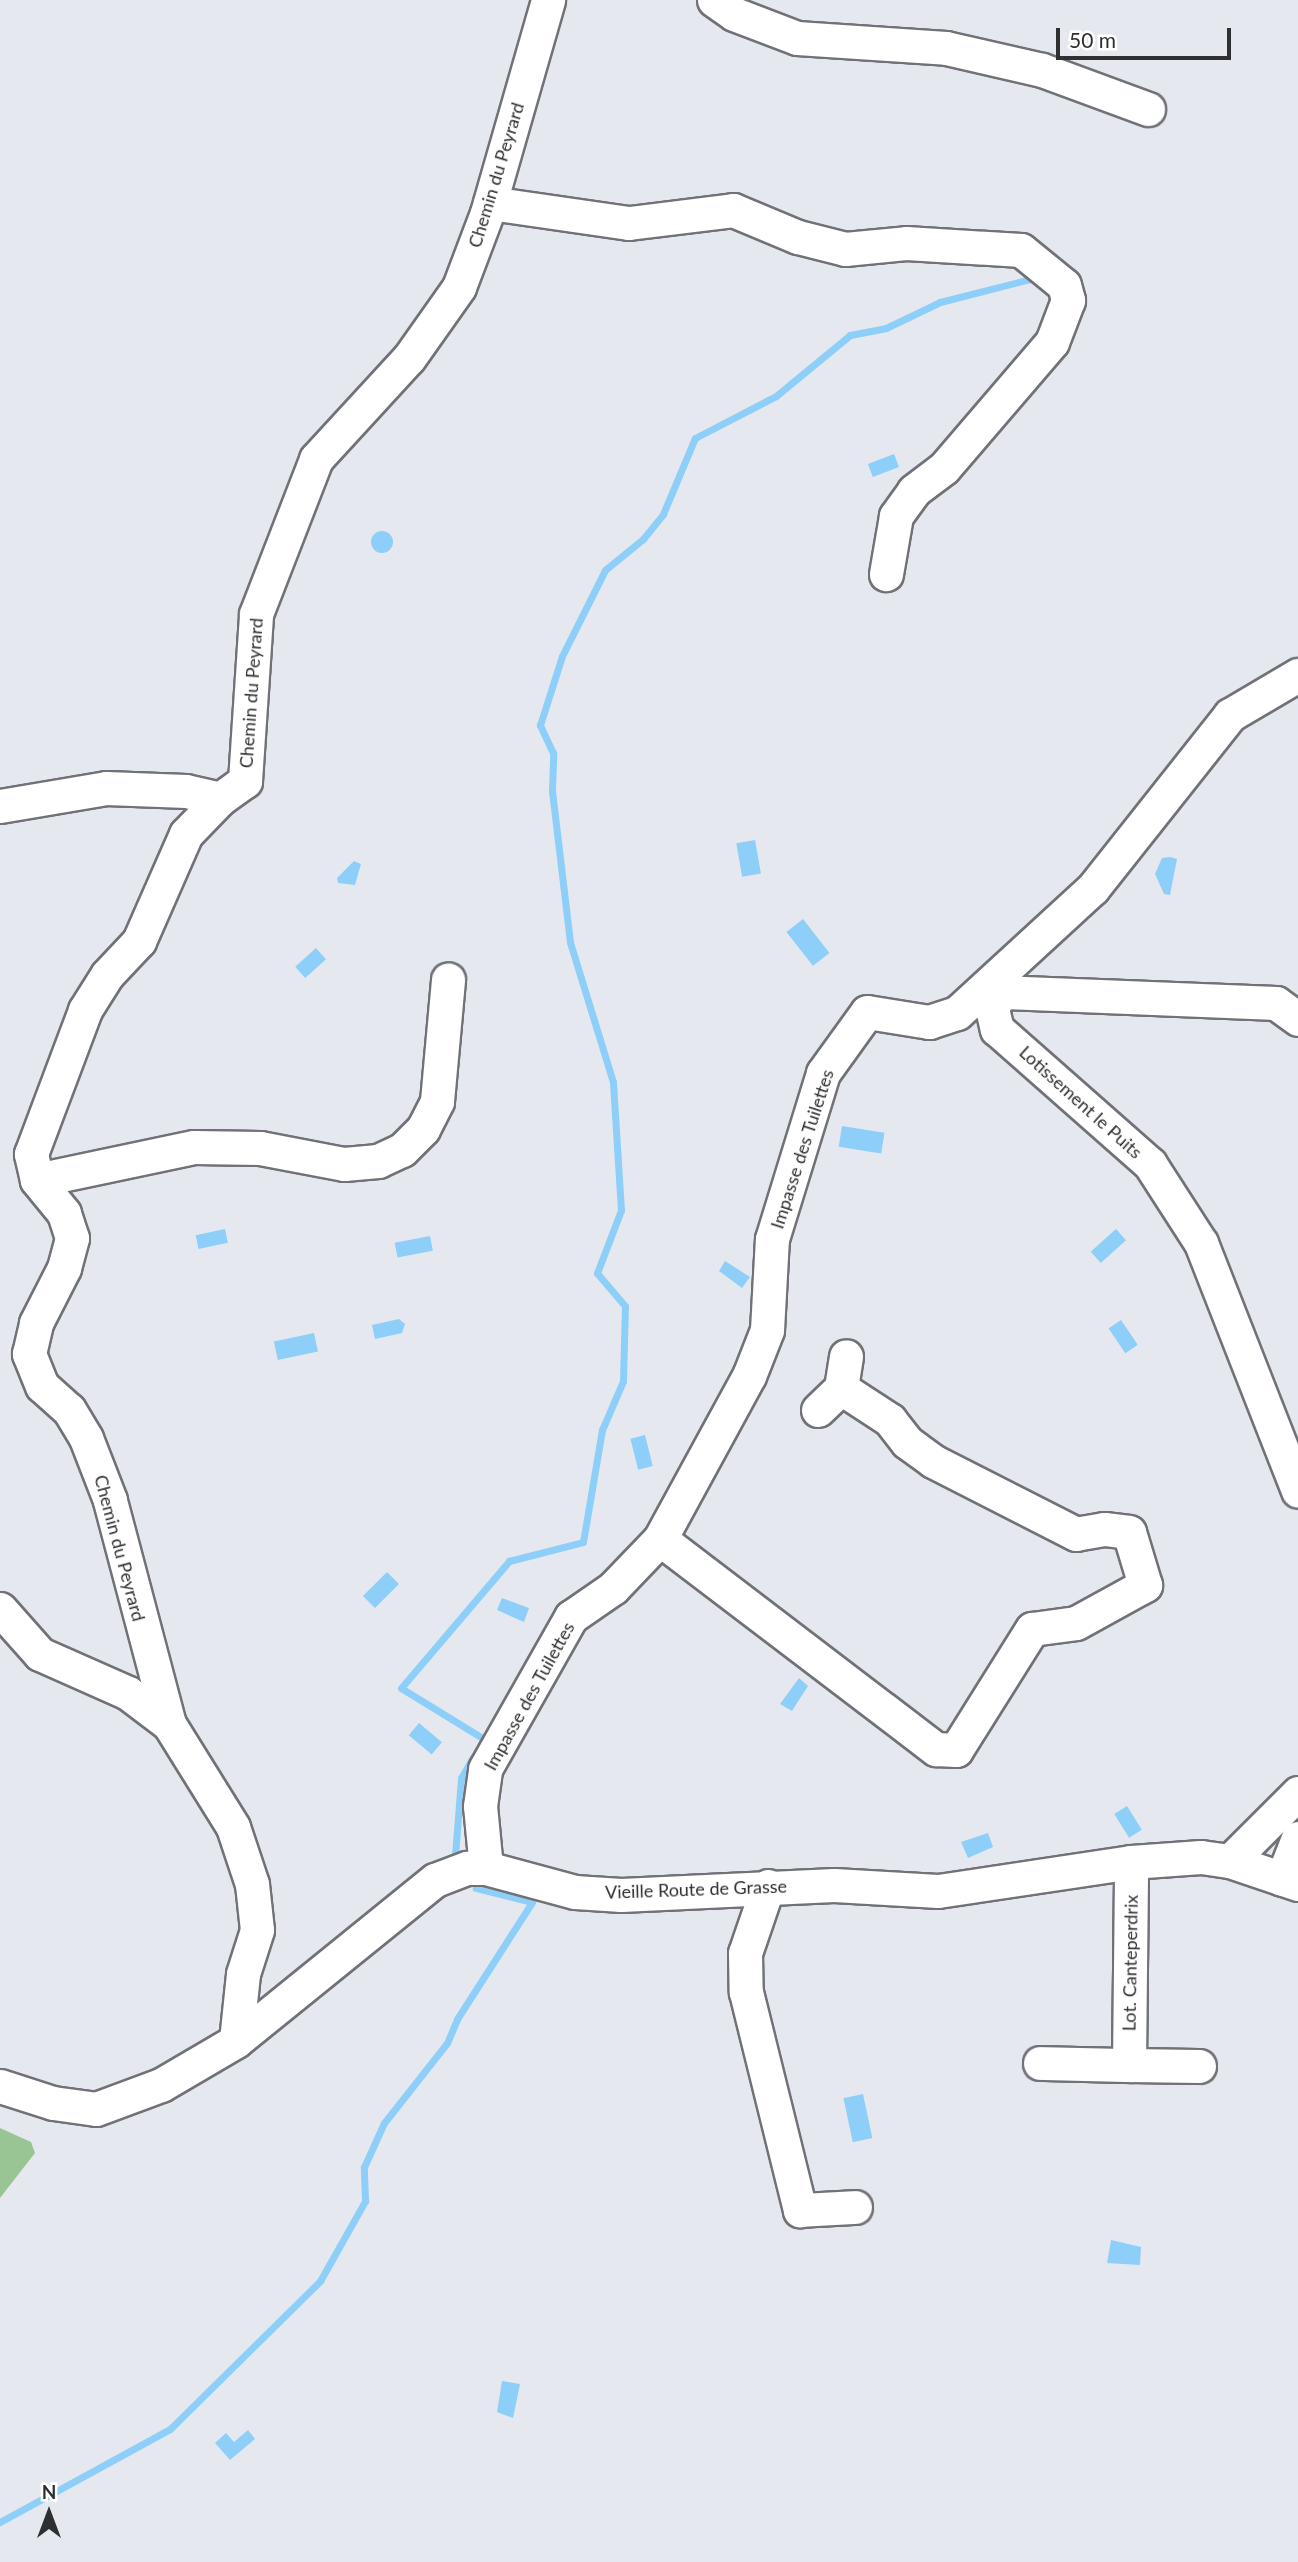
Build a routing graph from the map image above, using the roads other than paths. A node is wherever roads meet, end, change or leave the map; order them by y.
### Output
1 (548, 0) edge
2 (714, 0) edge
3 (1147, 109) dead end
4 (490, 203) junction
5 (886, 574) dead end
6 (1298, 675) edge
7 (220, 799) junction
8 (0, 806) edge
9 (448, 979) dead end
10 (1298, 1019) edge
11 (37, 1180) junction
12 (835, 1385) dead end
13 (1298, 1491) edge
14 (660, 1539) junction
15 (0, 1609) edge
16 (169, 1724) junction
17 (1298, 1793) edge
18 (1298, 1838) edge
19 (1230, 1861) junction
20 (1131, 1862) junction
21 (485, 1868) junction
22 (1290, 1881) edge
23 (768, 1886) junction
24 (236, 2041) junction
25 (1040, 2063) dead end
26 (1129, 2065) junction
27 (1199, 2066) dead end
28 (0, 2086) edge
29 (855, 2207) dead end

1 - 4 street, Chemin du Peyrard
2 - 3 street
4 - 5 street
4 - 7 street, Chemin du Peyrard
6 - 14 street, Impasse des Tuilettes
7 - 8 street
7 - 11 street, Chemin du Peyrard
9 - 11 street
10 - 13 street, Lotissement le Puits
11 - 16 street, Chemin du Peyrard
12 - 14 street
14 - 21 street, Impasse des Tuilettes
15 - 16 street
16 - 24 street
17 - 19 street
18 - 22 street
19 - 20 street, Vieille Route de Grasse
19 - 22 street, Vieille Route de Grasse
20 - 23 street, Vieille Route de Grasse
20 - 26 street, Lot. Canteperdrix
21 - 23 street, Vieille Route de Grasse
21 - 24 street, Vieille Route de Grasse
23 - 29 street
24 - 28 street, Vieille Route de Grasse
25 - 26 street
26 - 27 street

